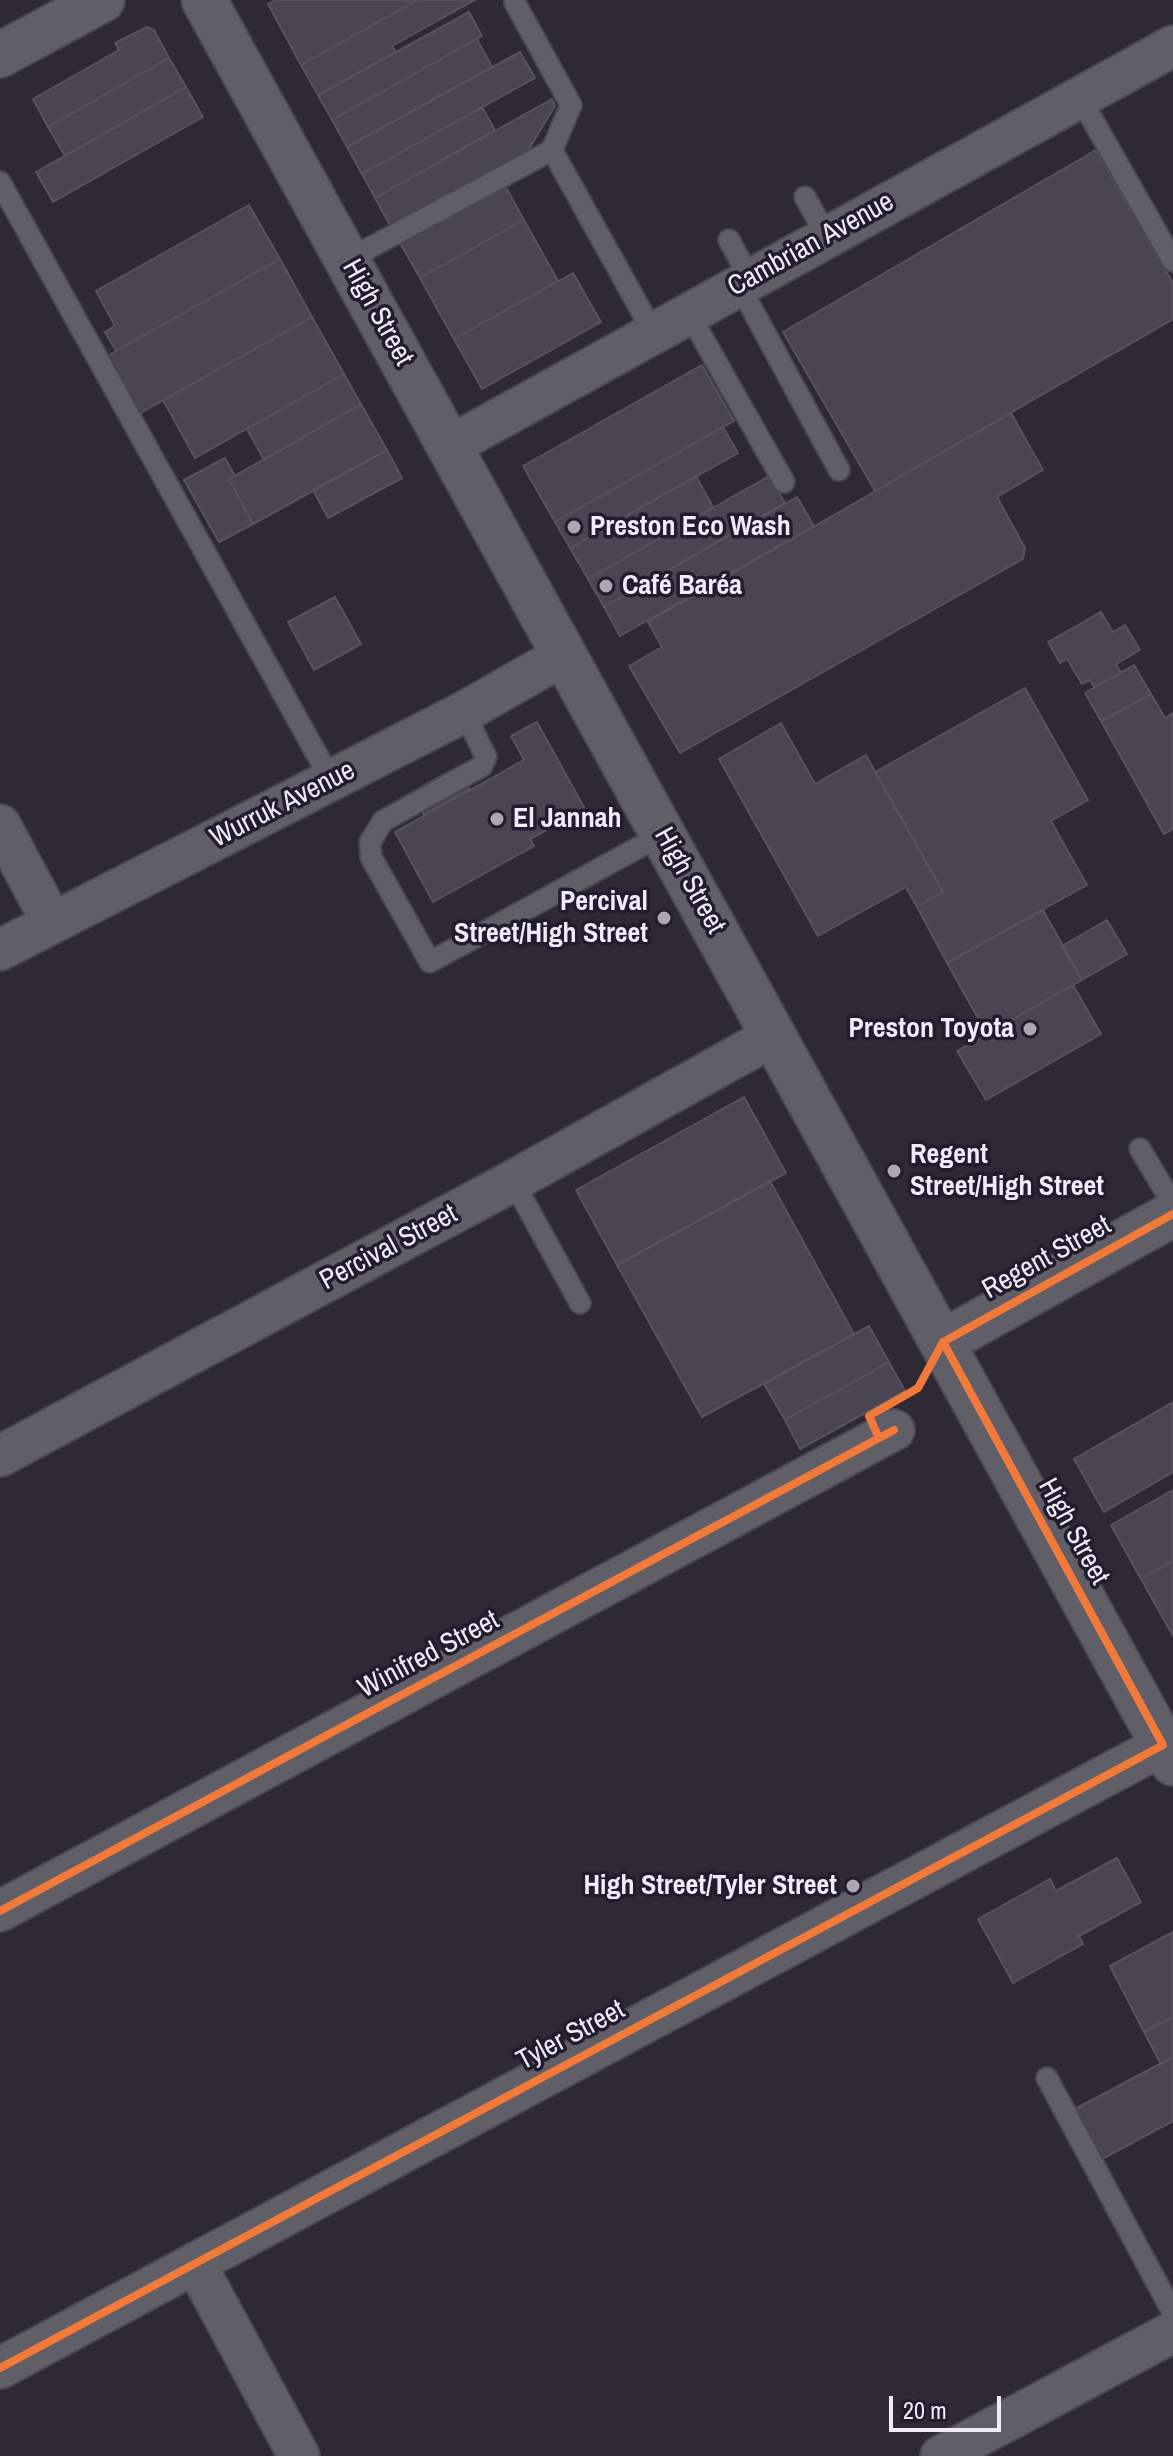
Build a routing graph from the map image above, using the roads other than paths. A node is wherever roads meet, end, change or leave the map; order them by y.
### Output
1 (102, 0) edge
2 (204, 0) edge
3 (515, 3) dead end
4 (1173, 46) edge
5 (0, 55) edge
6 (1080, 98) junction
7 (552, 150) junction
8 (0, 182) edge
9 (805, 197) dead end
10 (827, 237) junction
11 (729, 240) dead end
12 (347, 260) junction
13 (1173, 261) edge
14 (745, 282) junction
15 (688, 312) junction
16 (653, 332) junction
17 (450, 446) junction
18 (839, 470) dead end
19 (784, 482) dead end
20 (564, 655) junction
21 (464, 712) junction
22 (331, 780) junction
23 (0, 825) edge
24 (663, 834) junction
25 (52, 922) junction
26 (0, 950) edge
27 (775, 1035) junction
28 (1140, 1149) dead end
29 (513, 1181) junction
30 (1173, 1204) edge
31 (1173, 1214) edge
32 (580, 1303) dead end
33 (943, 1342) junction
34 (894, 1430) dead end
35 (0, 1456) edge
36 (1168, 1754) edge
37 (0, 1911) edge
38 (1047, 2078) dead end
39 (195, 2263) junction
40 (1173, 2313) edge
41 (1173, 2332) edge
42 (0, 2368) edge
43 (299, 2456) edge
44 (941, 2456) edge

1 - 5 main road
2 - 12 main road, High Street
3 - 7 lane
4 - 6 street, Cambrian Avenue
6 - 10 street, Cambrian Avenue
6 - 13 lane
7 - 12 lane
7 - 16 lane
8 - 22 lane
9 - 10 lane
10 - 14 street, Cambrian Avenue
11 - 14 lane
12 - 17 main road, High Street
14 - 15 street, Cambrian Avenue
14 - 18 lane
15 - 16 street, Cambrian Avenue
15 - 19 lane
16 - 17 street, Cambrian Avenue
17 - 20 main road, High Street
20 - 21 street, Wurruk Avenue
20 - 24 main road, High Street
21 - 22 street, Wurruk Avenue
21 - 24 lane
22 - 25 street, Wurruk Avenue
23 - 25 street
24 - 27 main road, High Street
25 - 26 street, Wurruk Avenue
27 - 29 street, Percival Street
27 - 33 main road, High Street
28 - 30 lane
29 - 32 lane
29 - 35 street, Percival Street
31 - 33 main road, Regent Street
33 - 36 main road, High Street
34 - 37 street, Winifred Street
36 - 39 street, Tyler Street
38 - 40 lane
39 - 42 street, Tyler Street
39 - 43 street
41 - 44 street

